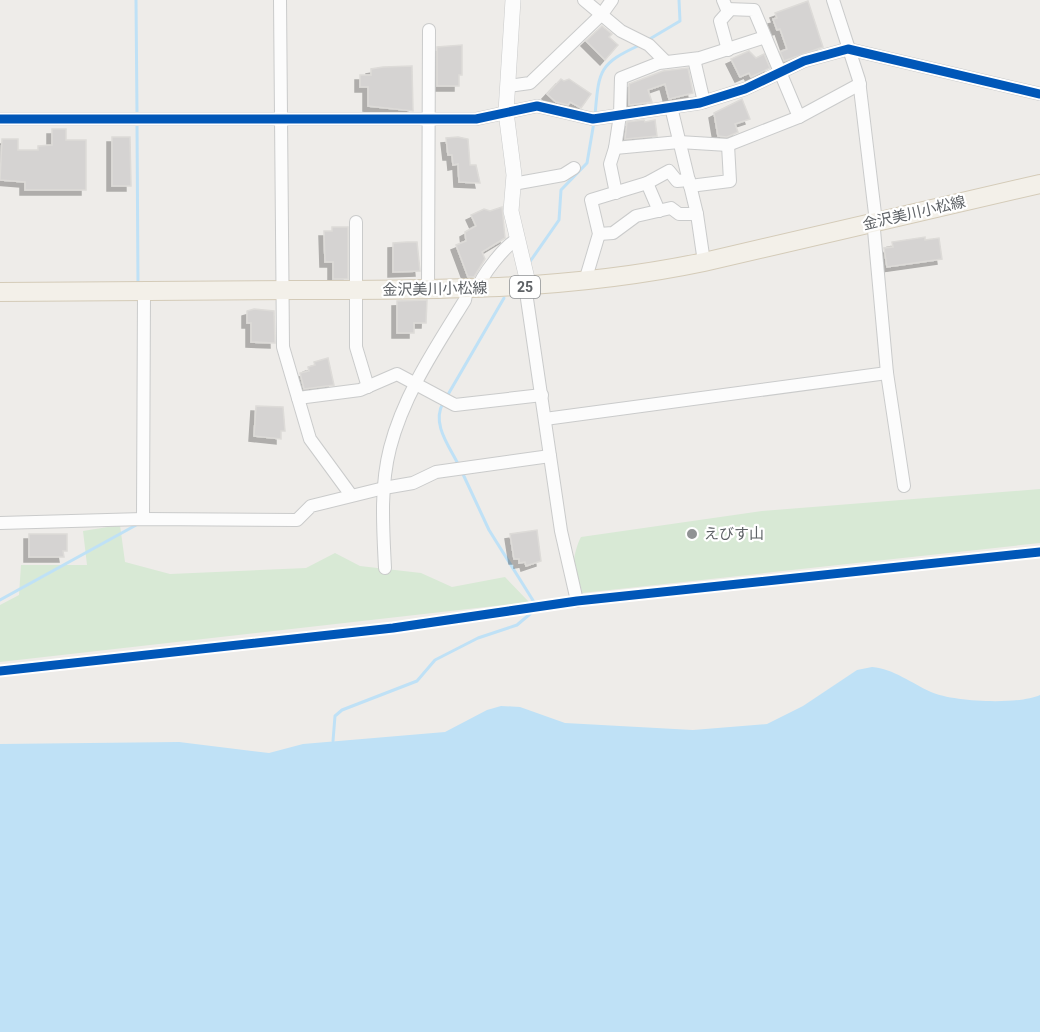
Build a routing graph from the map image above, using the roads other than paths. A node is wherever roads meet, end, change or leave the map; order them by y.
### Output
1 (280, 0) edge
2 (513, 0) edge
3 (584, 0) edge
4 (612, 0) edge
5 (833, 0) edge
6 (725, 5) edge
7 (602, 14) junction
8 (429, 30) dead end
9 (765, 37) junction
10 (848, 49) junction
11 (728, 50) junction
12 (694, 58) junction
13 (666, 62) junction
14 (780, 73) junction
15 (860, 84) junction
16 (508, 86) junction
17 (1040, 94) edge
18 (704, 102) junction
19 (671, 108) junction
20 (506, 112) junction
21 (620, 115) junction
22 (799, 117) junction
23 (0, 118) edge
24 (429, 119) junction
25 (280, 120) junction
26 (679, 142) junction
27 (728, 145) junction
28 (615, 148) junction
29 (574, 168) dead end
30 (647, 183) junction
31 (689, 183) junction
32 (513, 184) junction
33 (1040, 184) edge
34 (616, 193) junction
35 (659, 211) junction
36 (697, 214) junction
37 (356, 222) dead end
38 (876, 222) junction
39 (599, 234) junction
40 (518, 239) junction
41 (704, 262) junction
42 (585, 281) junction
43 (529, 287) junction
44 (282, 290) junction
45 (356, 290) junction
46 (428, 290) junction
47 (472, 290) junction
48 (0, 292) edge
49 (144, 292) junction
50 (887, 373) junction
51 (416, 384) junction
52 (368, 387) junction
53 (542, 395) junction
54 (298, 398) junction
55 (545, 419) junction
56 (550, 456) junction
57 (904, 486) dead end
58 (384, 488) junction
59 (351, 495) junction
60 (143, 519) junction
61 (0, 523) edge
62 (385, 568) dead end
63 (578, 601) dead end

1 - 25 street
2 - 16 street
3 - 7 street
4 - 7 street
5 - 10 street
6 - 9 street
6 - 11 street
7 - 13 street
7 - 16 street
8 - 24 street
9 - 11 street
9 - 14 street
10 - 14 street
10 - 15 street
10 - 17 street
11 - 12 street
12 - 13 street
12 - 18 street
13 - 21 street
14 - 18 street
14 - 22 street
15 - 22 street
15 - 38 street
16 - 20 street
18 - 19 street
19 - 21 street
19 - 26 street
20 - 21 street
20 - 24 street
20 - 32 street
21 - 28 street
22 - 27 street
23 - 25 street
24 - 25 street
24 - 46 street
25 - 44 street
26 - 27 street
26 - 28 street
26 - 31 street
27 - 31 street
28 - 34 street
29 - 32 street
30 - 31 street
30 - 34 street
30 - 35 street
31 - 36 street
32 - 40 street
33 - 38 main road, 金沢美川小松線 / 25
34 - 39 street
35 - 36 street
35 - 39 street
36 - 41 street
37 - 45 street
38 - 41 main road, 金沢美川小松線 / 25
38 - 50 street
39 - 42 street
40 - 43 street
40 - 47 street
41 - 42 main road, 金沢美川小松線 / 25
42 - 43 main road, 金沢美川小松線 / 25
43 - 47 main road, 金沢美川小松線 / 25
43 - 53 street
44 - 45 main road, 金沢美川小松線 / 25
44 - 49 main road, 金沢美川小松線 / 25
44 - 54 street
45 - 46 main road, 金沢美川小松線 / 25
45 - 52 street
46 - 47 main road, 金沢美川小松線 / 25
47 - 51 street
48 - 49 main road, 金沢美川小松線 / 25
49 - 60 street
50 - 55 street
50 - 57 street
51 - 52 street
51 - 53 street
51 - 58 street
52 - 54 street
53 - 55 street
54 - 59 street
55 - 56 street
56 - 58 street
56 - 63 street
58 - 59 street
58 - 62 street
59 - 60 street
60 - 61 street

